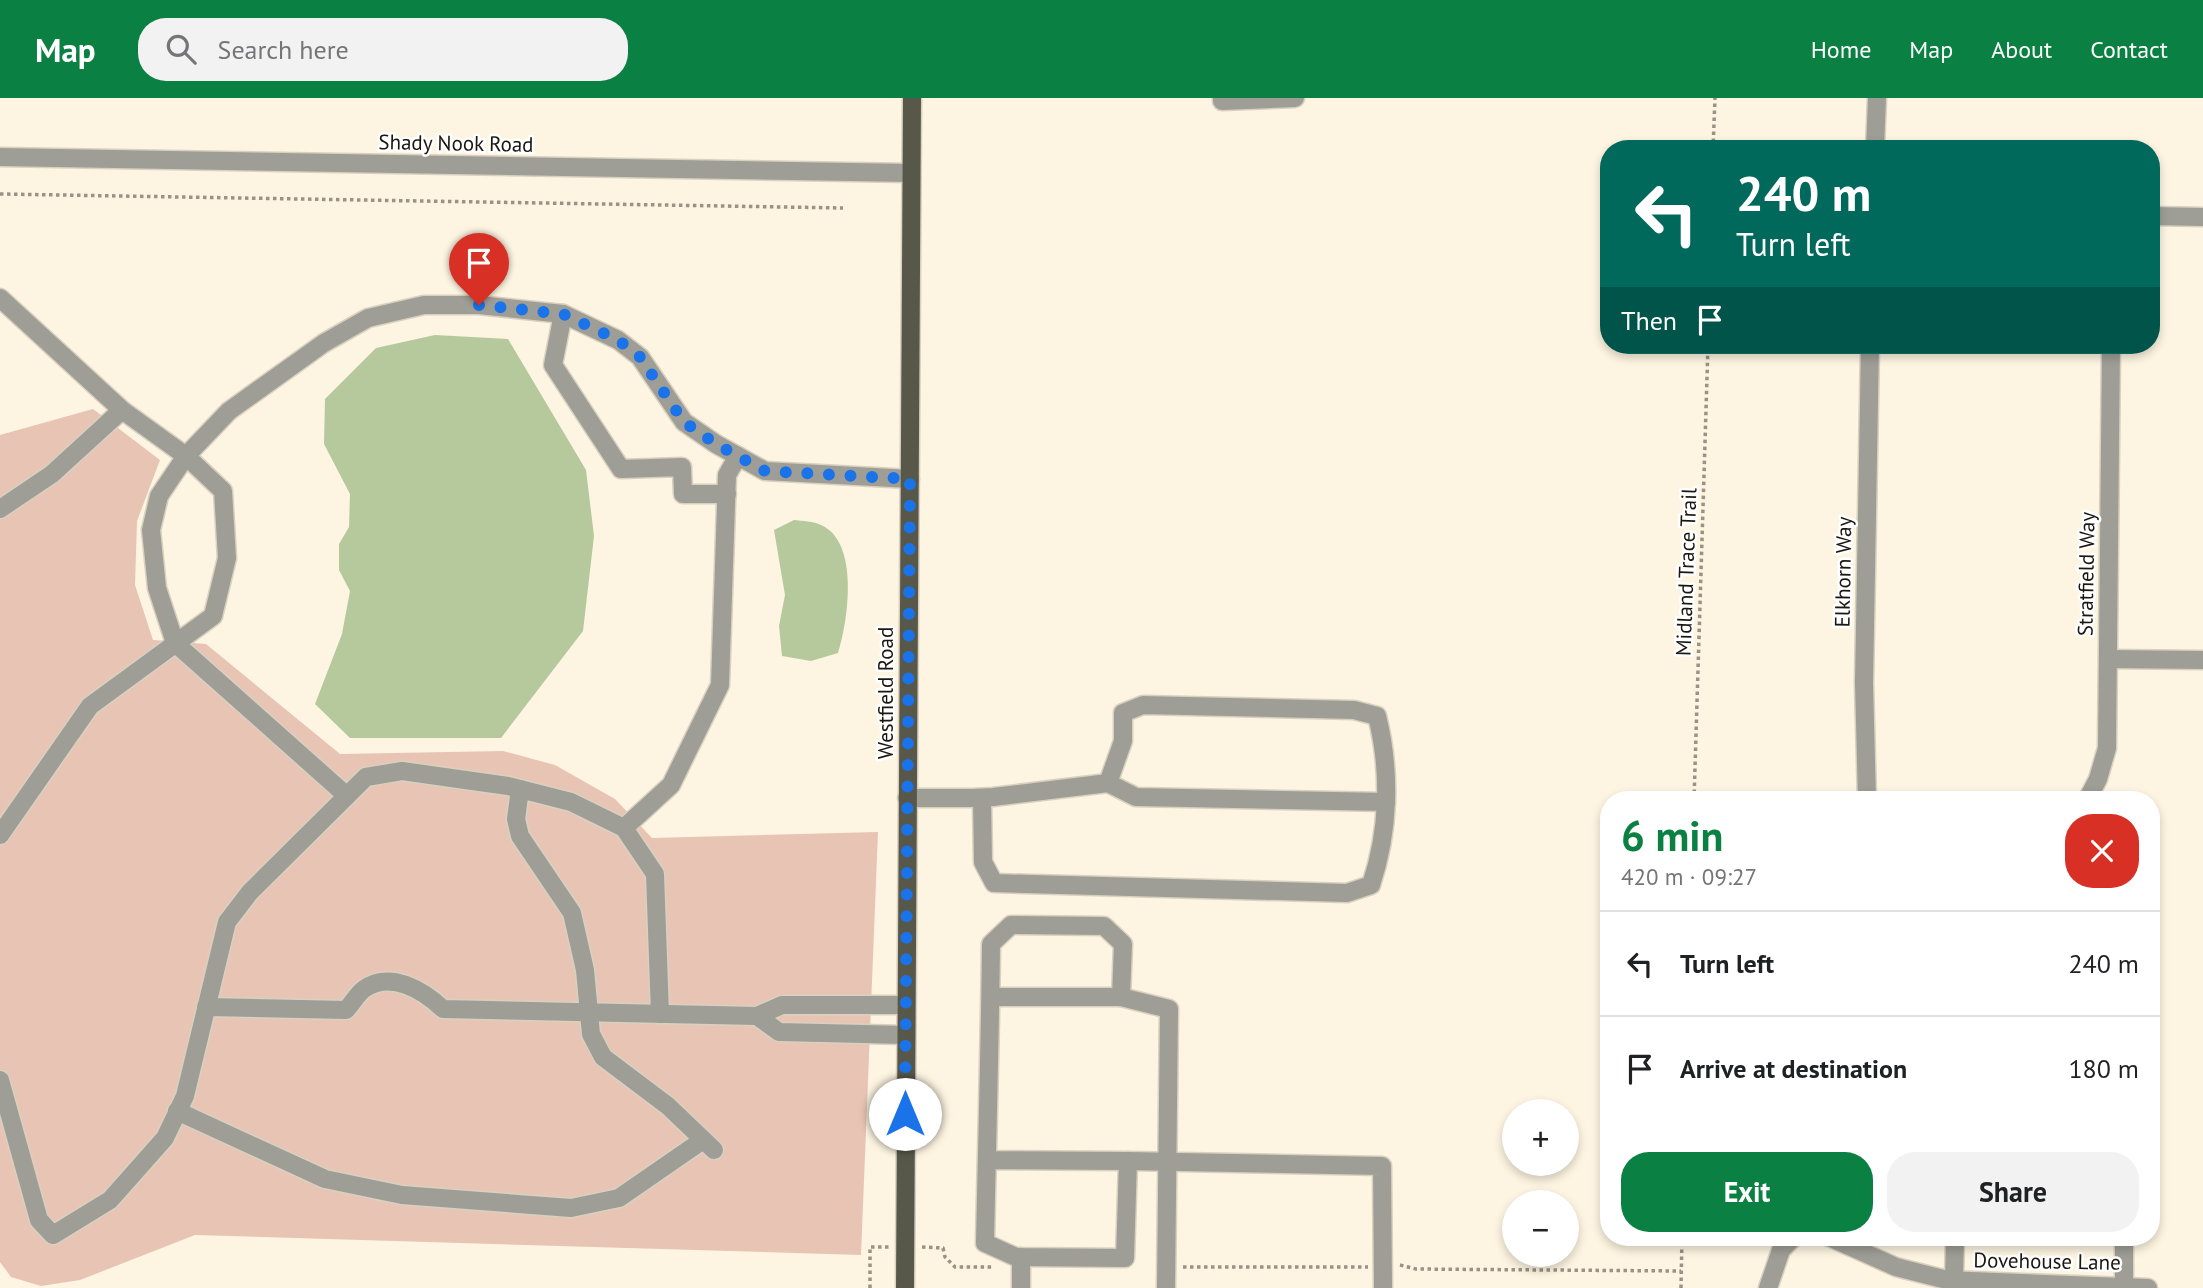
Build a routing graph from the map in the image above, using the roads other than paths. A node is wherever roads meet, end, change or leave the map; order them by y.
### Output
1 (912, 98) edge
2 (1222, 98) edge
3 (1295, 98) edge
4 (1877, 98) edge
5 (1875, 140) edge
6 (0, 157) edge
7 (911, 173) junction
8 (2160, 216) edge
9 (2203, 217) edge
10 (0, 298) edge
11 (563, 314) junction
12 (1870, 354) edge
13 (2111, 354) edge
14 (122, 410) junction
15 (186, 456) junction
16 (738, 456) junction
17 (910, 479) junction
18 (727, 494) junction
19 (0, 509) edge
20 (176, 643) junction
21 (2108, 659) junction
22 (2203, 660) edge
23 (1108, 783) junction
24 (520, 789) junction
25 (1867, 791) edge
26 (2092, 791) edge
27 (347, 796) junction
28 (982, 797) junction
29 (907, 798) junction
30 (1386, 802) junction
31 (624, 828) junction
32 (0, 835) edge
33 (990, 997) junction
34 (1121, 997) junction
35 (906, 1005) junction
36 (206, 1007) junction
37 (590, 1012) junction
38 (660, 1014) junction
39 (757, 1016) junction
40 (906, 1035) junction
41 (0, 1080) edge
42 (177, 1111) junction
43 (987, 1160) junction
44 (1128, 1161) junction
45 (1167, 1163) junction
46 (1786, 1246) edge
47 (1850, 1246) edge
48 (1955, 1246) edge
49 (2124, 1246) edge
50 (1021, 1262) junction
51 (1954, 1281) junction
52 (2124, 1285) junction
53 (2148, 1287) edge
54 (905, 1288) edge
55 (1021, 1288) edge
56 (1166, 1288) edge
57 (1383, 1288) edge
58 (1768, 1288) edge

1 - 7 main road, Westfield Road
2 - 3 street
4 - 5 street
6 - 7 street, Shady Nook Road
7 - 17 main road, Westfield Road
8 - 9 street
10 - 14 street
11 - 15 street
11 - 16 street
11 - 18 street
12 - 25 street, Elkhorn Way
13 - 21 street, Stratfield Way
14 - 15 street
14 - 19 street
15 - 20 street
15 - 20 street
16 - 17 street
16 - 18 street
17 - 29 main road, Westfield Road
18 - 31 street
20 - 27 street
20 - 32 street
21 - 22 street
21 - 26 street, Stratfield Way
23 - 28 street
23 - 30 street
23 - 30 street
24 - 27 street
24 - 31 street
24 - 37 street
27 - 36 street
28 - 29 street
28 - 30 street
29 - 35 main road, Westfield Road
31 - 38 street
33 - 34 street
33 - 34 street
33 - 43 street
34 - 45 street
35 - 39 street
35 - 40 main road, Westfield Road
36 - 37 street
36 - 42 street
37 - 38 street
37 - 42 street
38 - 39 street
39 - 40 street
40 - 54 main road, Westfield Road
41 - 42 street
43 - 44 street
43 - 50 street
44 - 45 street
44 - 50 street
45 - 56 street
45 - 57 street
46 - 58 street
47 - 51 street, Dovehouse Lane
48 - 51 street
49 - 52 street
50 - 55 street
51 - 52 street, Dovehouse Lane
52 - 53 street, Dovehouse Lane

